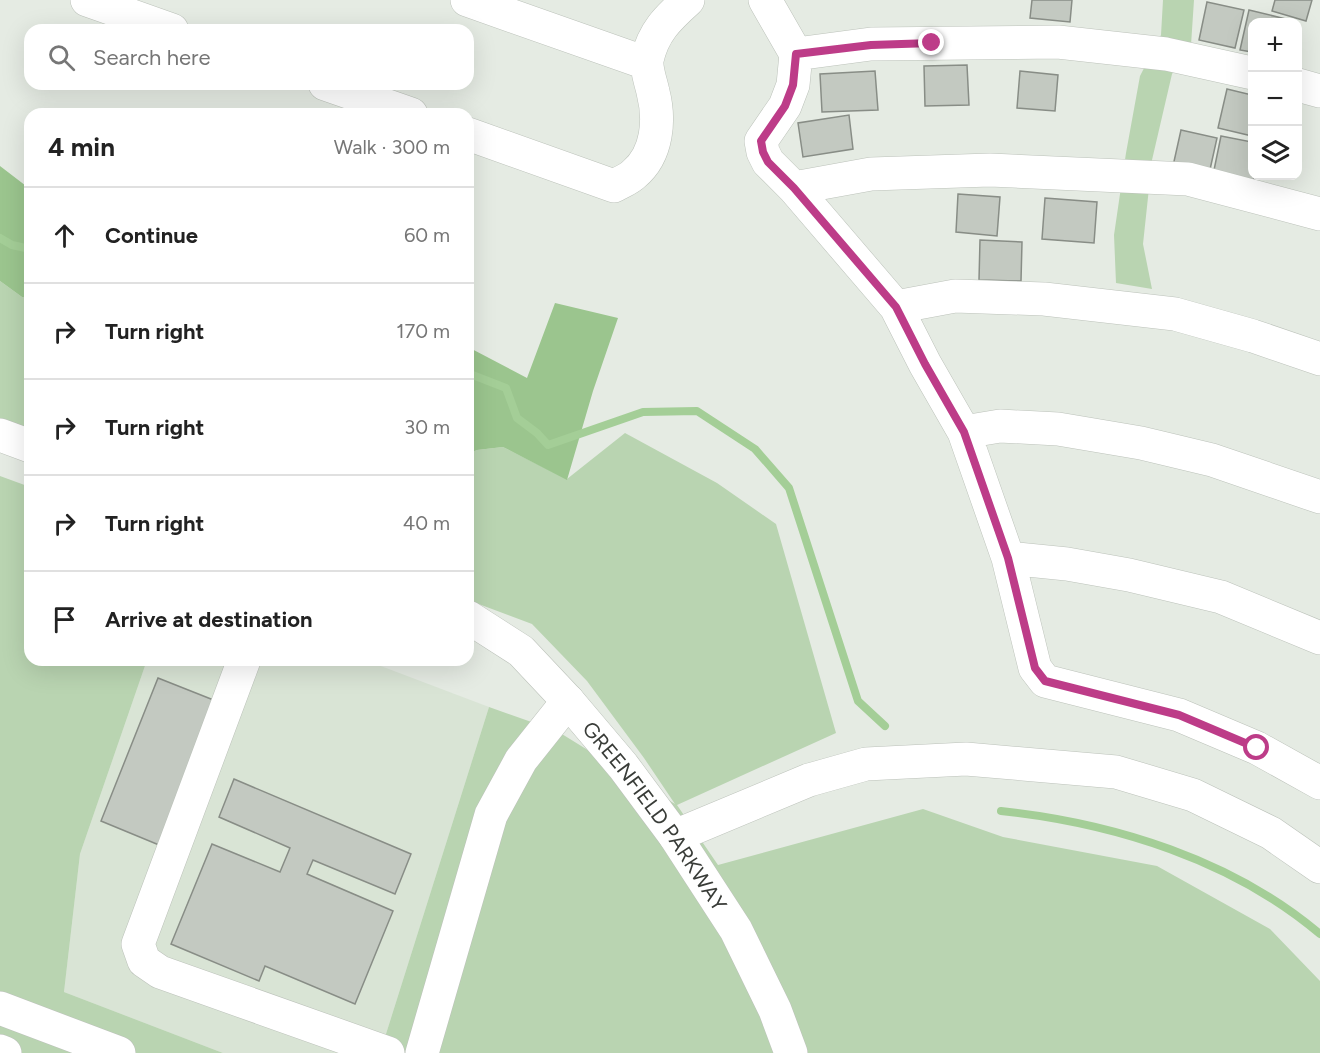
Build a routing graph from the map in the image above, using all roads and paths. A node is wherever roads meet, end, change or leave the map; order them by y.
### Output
1 (87, 0) edge
2 (467, 0) edge
3 (688, 0) edge
4 (763, 1) edge
5 (155, 24) edge
6 (796, 54) junction
7 (646, 63) junction
8 (1248, 72) edge
9 (1302, 86) edge
10 (342, 90) edge
11 (1320, 91) edge
12 (394, 108) edge
13 (474, 136) edge
14 (794, 188) junction
15 (1320, 214) edge
16 (896, 307) junction
17 (1320, 359) edge
18 (964, 432) junction
19 (0, 435) edge
20 (24, 444) edge
21 (1320, 497) edge
22 (1008, 558) junction
23 (474, 621) edge
24 (1320, 638) edge
25 (242, 666) edge
26 (568, 701) junction
27 (1318, 778) edge
28 (675, 836) junction
29 (1320, 867) edge
30 (0, 1008) edge
31 (0, 1051) edge
32 (4, 1053) edge
33 (119, 1053) edge
34 (388, 1053) edge
35 (422, 1053) edge
36 (791, 1053) edge

1 - 5 street
2 - 7 street
3 - 7 street
4 - 6 street
6 - 8 street
6 - 14 street
7 - 13 street
9 - 11 street
10 - 12 street
14 - 15 street
14 - 16 street
16 - 17 street
16 - 18 street
18 - 21 street
18 - 22 street
19 - 20 street
22 - 24 street
22 - 27 street
23 - 26 street, GREENFIELD PARKWAY
25 - 34 street
26 - 28 street, GREENFIELD PARKWAY
26 - 35 street
28 - 29 street
28 - 36 street, GREENFIELD PARKWAY
30 - 33 street
31 - 32 street

